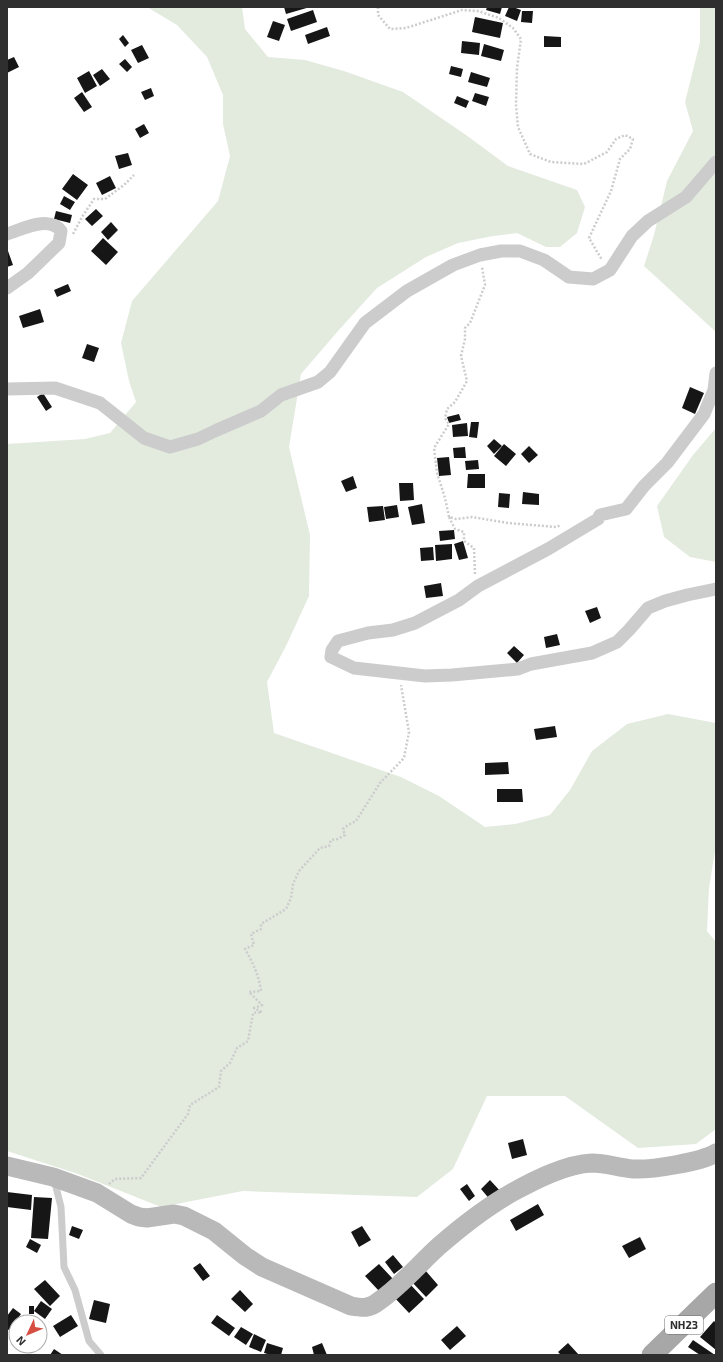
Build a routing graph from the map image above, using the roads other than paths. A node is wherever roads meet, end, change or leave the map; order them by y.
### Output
1 (716, 162) edge
2 (7, 234) edge
3 (7, 288) edge
4 (716, 373) edge
5 (7, 389) edge
6 (716, 589) edge
7 (716, 1153) edge
8 (7, 1166) edge
9 (53, 1177) junction
10 (716, 1293) edge
11 (101, 1355) edge
12 (652, 1355) edge

1 - 5 street
2 - 3 street
4 - 6 street
7 - 9 main road
8 - 9 main road
9 - 11 lane
10 - 12 main road, NH23

